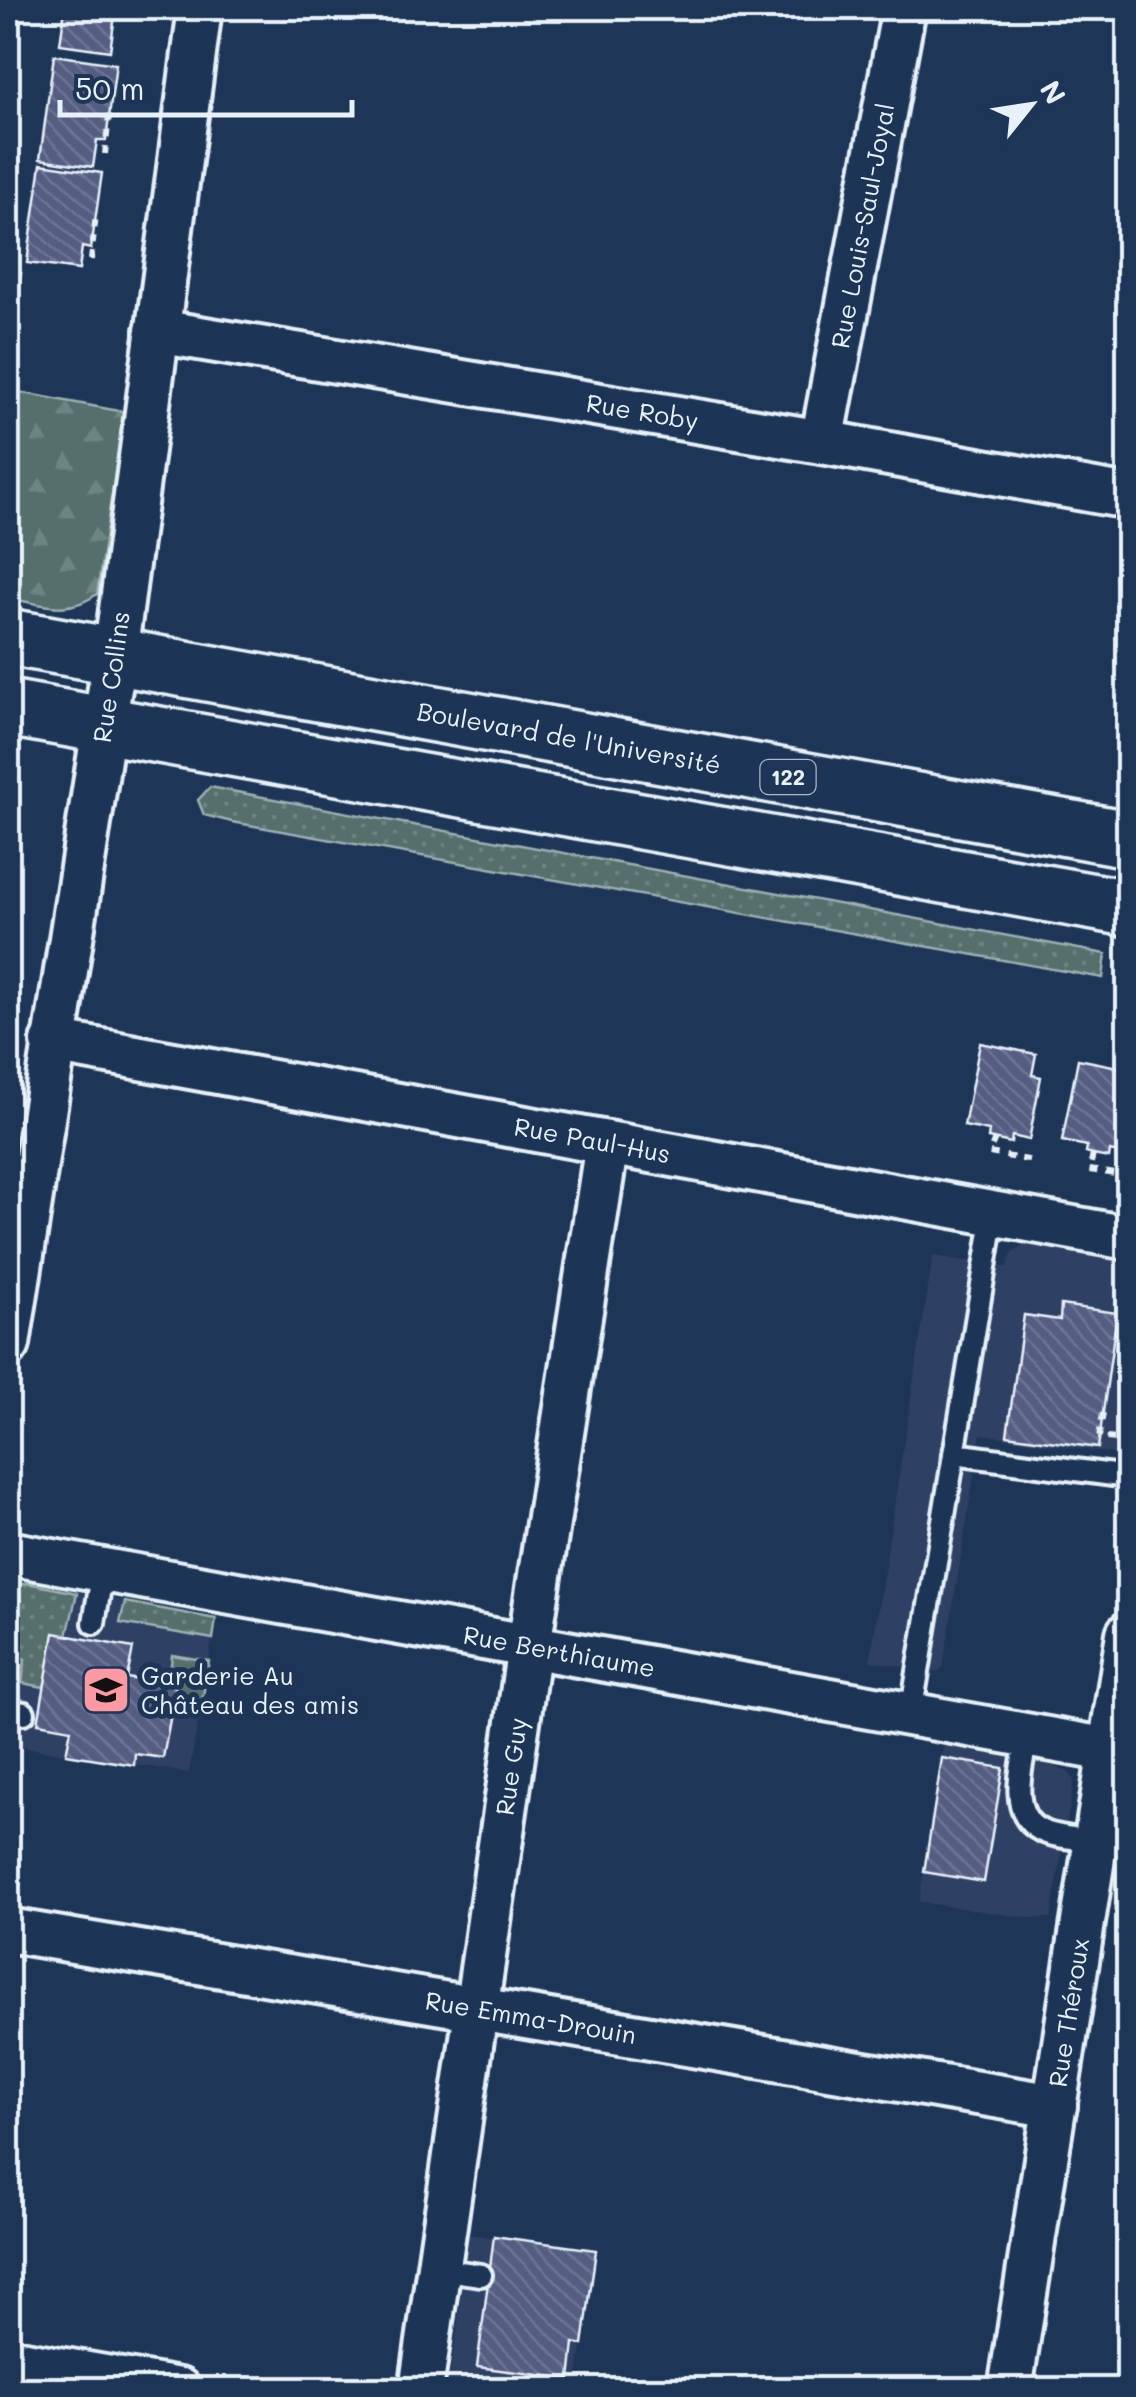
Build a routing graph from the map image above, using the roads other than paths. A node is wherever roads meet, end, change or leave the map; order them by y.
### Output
1 (200, 8) edge
2 (904, 8) edge
3 (158, 331) junction
4 (822, 442) junction
5 (1128, 497) edge
6 (8, 638) edge
7 (115, 656) junction
8 (8, 708) edge
9 (104, 724) junction
10 (1128, 838) edge
11 (1128, 908) edge
12 (53, 1042) junction
13 (608, 1143) junction
14 (994, 1213) junction
15 (1128, 1238) edge
16 (8, 1344) edge
17 (954, 1454) junction
18 (1128, 1477) edge
19 (8, 1553) edge
20 (103, 1570) junction
21 (94, 1623) dead end
22 (1128, 1634) edge
23 (529, 1646) junction
24 (911, 1714) junction
25 (1028, 1735) junction
26 (1119, 1751) edge
27 (1095, 1841) junction
28 (8, 1930) edge
29 (475, 2008) junction
30 (1055, 2106) junction
31 (438, 2269) junction
32 (481, 2275) dead end
33 (8, 2360) edge
34 (180, 2390) edge
35 (421, 2390) edge
36 (1010, 2390) edge

1 - 3 street, Rue Collins
2 - 4 street, Rue Louis-Saul-Joyal
3 - 4 street, Rue Roby
3 - 7 street, Rue Collins
4 - 5 street, Rue Roby
6 - 7 main road, Boulevard de l'Université / 122
7 - 9 street, Rue Collins
7 - 10 main road, Boulevard de l'Université / 122
8 - 9 main road
9 - 11 main road
9 - 12 street, Rue Collins
12 - 13 street, Rue Paul-Hus
12 - 16 street, Rue Collins
13 - 14 street, Rue Paul-Hus
13 - 23 street, Rue Guy
14 - 15 street, Rue Paul-Hus
14 - 17 lane
17 - 18 lane
17 - 24 lane
19 - 20 street, Rue Berthiaume
20 - 21 lane
20 - 23 street, Rue Berthiaume
22 - 26 street, Rue Théroux
23 - 24 street, Rue Berthiaume
23 - 29 street, Rue Guy
24 - 25 street, Rue Berthiaume
25 - 26 street, Rue Berthiaume
25 - 27 lane
26 - 27 street, Rue Théroux
27 - 30 street, Rue Théroux
28 - 29 street, Rue Emma-Drouin
29 - 30 street, Rue Emma-Drouin
29 - 31 street, Rue Guy
30 - 36 street, Rue Théroux
31 - 32 lane
31 - 35 street, Rue Guy
33 - 34 street

